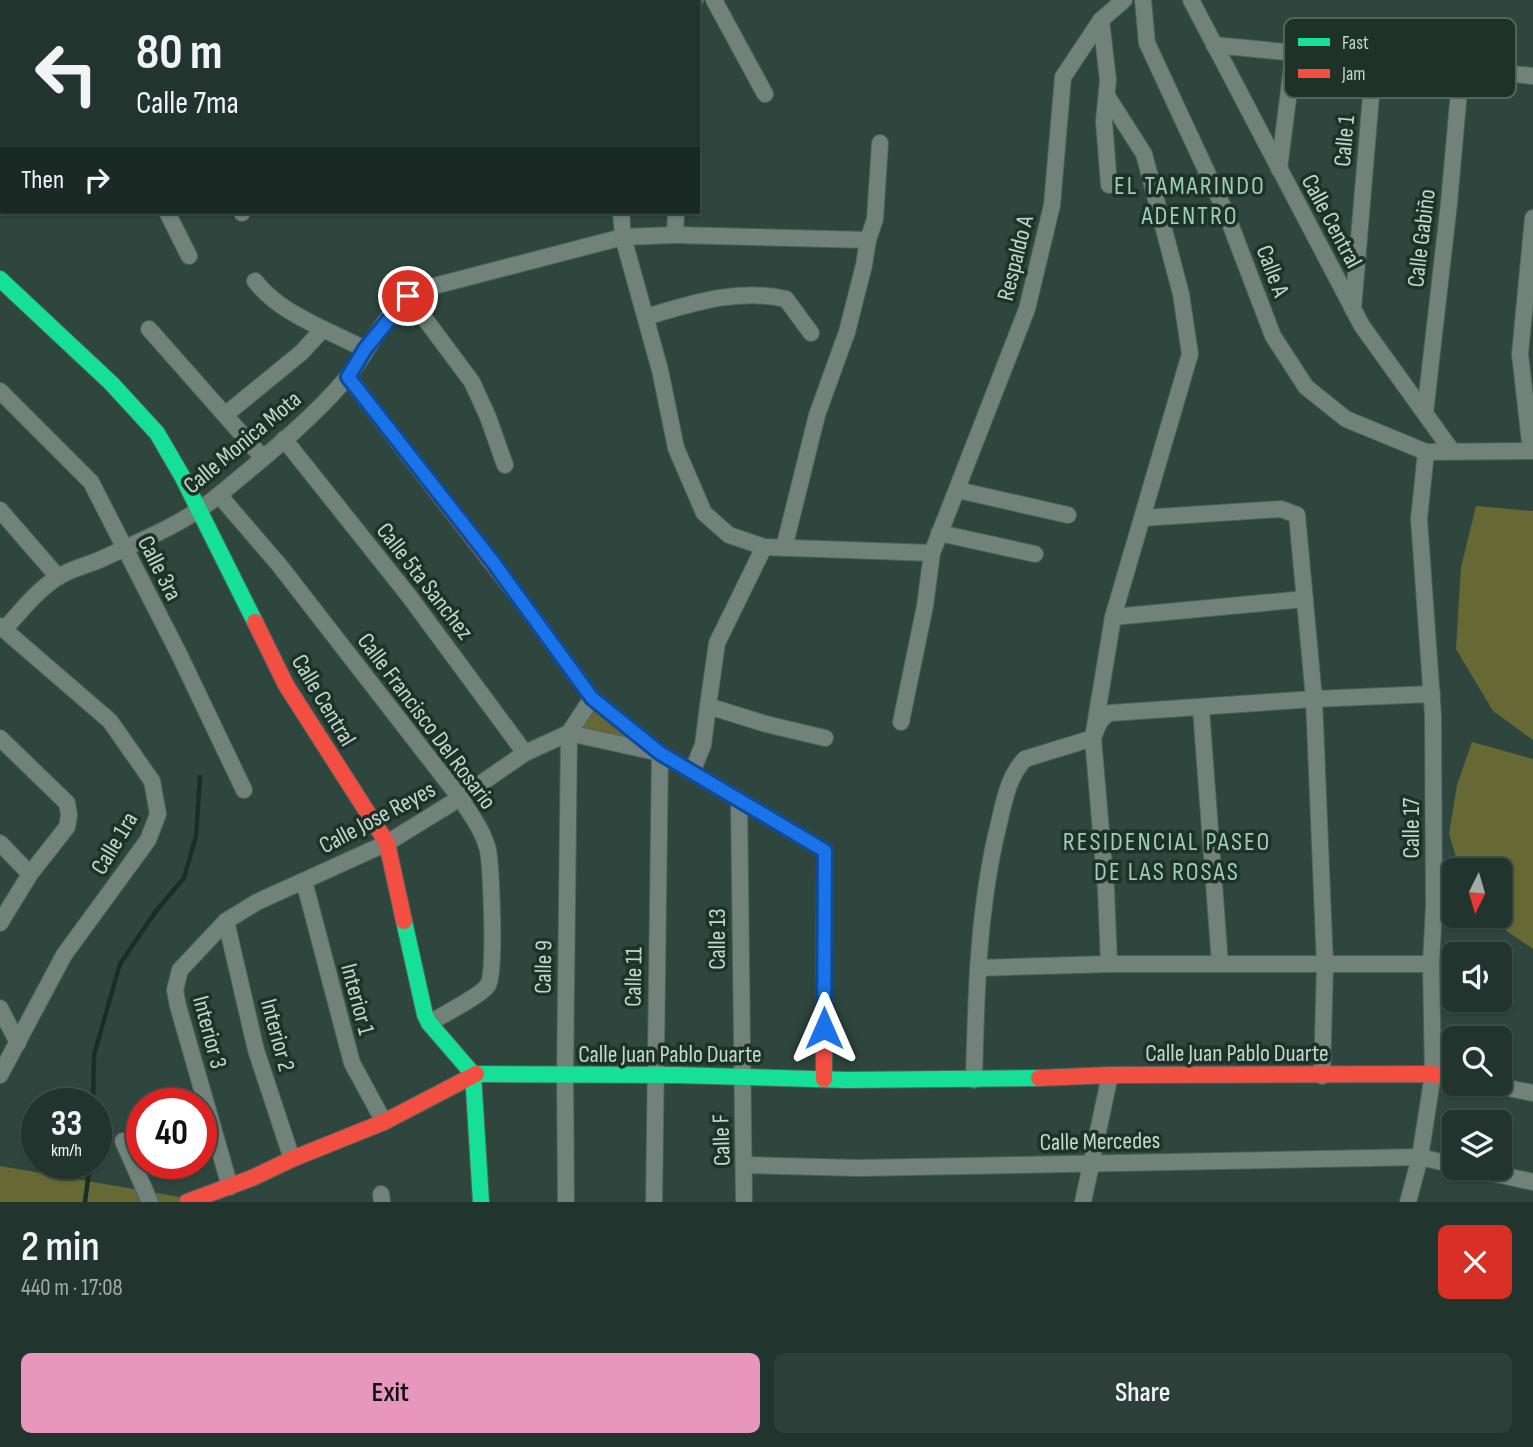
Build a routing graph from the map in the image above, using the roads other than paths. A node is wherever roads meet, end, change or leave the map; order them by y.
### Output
1 (714, 0) edge
2 (1124, 0) edge
3 (1143, 0) edge
4 (1191, 0) edge
5 (1101, 20) junction
6 (1214, 45) junction
7 (1284, 50) edge
8 (765, 94) dead end
9 (1107, 96) junction
10 (1288, 98) edge
11 (1371, 98) edge
12 (1458, 98) edge
13 (880, 144) dead end
14 (1279, 169) junction
15 (1109, 185) dead end
16 (168, 214) edge
17 (621, 214) edge
18 (676, 214) edge
19 (1533, 218) edge
20 (675, 235) junction
21 (623, 237) junction
22 (868, 240) junction
23 (189, 256) dead end
24 (0, 279) edge
25 (255, 281) dead end
26 (408, 296) junction
27 (1353, 309) junction
28 (646, 317) junction
29 (149, 329) dead end
30 (323, 329) junction
31 (810, 333) dead end
32 (365, 349) junction
33 (348, 377) junction
34 (0, 391) edge
35 (1425, 413) junction
36 (225, 415) junction
37 (285, 439) junction
38 (1452, 451) junction
39 (1532, 451) edge
40 (1426, 452) junction
41 (262, 457) junction
42 (505, 465) dead end
43 (958, 490) junction
44 (219, 495) junction
45 (0, 510) edge
46 (200, 510) junction
47 (1069, 515) dead end
48 (1142, 518) junction
49 (939, 533) junction
50 (764, 547) junction
51 (125, 548) junction
52 (784, 548) junction
53 (932, 553) junction
54 (1035, 554) dead end
55 (58, 577) junction
56 (1305, 599) junction
57 (1113, 617) junction
58 (2, 628) edge
59 (1432, 694) junction
60 (592, 698) junction
61 (1314, 699) junction
62 (708, 706) junction
63 (1201, 709) junction
64 (901, 722) dead end
65 (569, 733) junction
66 (825, 738) dead end
67 (1093, 738) junction
68 (3, 747) edge
69 (525, 753) junction
70 (660, 753) junction
71 (692, 772) junction
72 (244, 790) dead end
73 (460, 798) junction
74 (739, 800) junction
75 (387, 843) junction
76 (0, 844) edge
77 (30, 874) junction
78 (304, 881) junction
79 (226, 921) junction
80 (0, 923) edge
81 (1109, 964) junction
82 (1220, 964) junction
83 (1431, 964) junction
84 (1325, 965) junction
85 (978, 968) junction
86 (180, 970) joint
87 (0, 1008) edge
88 (429, 1023) junction
89 (18, 1043) junction
90 (473, 1074) junction
91 (1433, 1074) junction
92 (0, 1075) edge
93 (654, 1075) junction
94 (1110, 1075) junction
95 (565, 1076) junction
96 (1322, 1076) junction
97 (1442, 1076) edge
98 (741, 1077) junction
99 (824, 1079) junction
100 (974, 1080) junction
101 (1512, 1089) edge
102 (1533, 1093) edge
103 (384, 1122) junction
104 (123, 1141) dead end
105 (1420, 1157) junction
106 (292, 1159) junction
107 (1442, 1162) edge
108 (1090, 1164) junction
109 (745, 1165) junction
110 (1512, 1177) edge
111 (1533, 1182) edge
112 (230, 1186) junction
113 (150, 1202) edge
114 (187, 1202) edge
115 (481, 1202) edge
116 (566, 1202) edge
117 (654, 1202) edge
118 (744, 1202) edge
119 (1083, 1202) edge
120 (1408, 1202) edge

1 - 8 street
2 - 5 street, Respaldo A
3 - 40 street, Calle A
4 - 6 street, Calle Central
5 - 9 street
5 - 43 street, Respaldo A
6 - 7 street
6 - 14 street, Calle Central
9 - 15 street
9 - 48 street
10 - 14 street
11 - 27 street, Calle 1
12 - 35 street, Calle Gabiño
13 - 22 street
14 - 27 street, Calle Central
16 - 23 street
17 - 21 street
18 - 20 street
19 - 39 street
20 - 21 street
20 - 22 street
21 - 26 street
21 - 28 street
22 - 52 street
24 - 46 street, Calle Central
25 - 30 street
26 - 32 street, Calle Monica Mota
26 - 42 street
27 - 35 street, Calle Central
28 - 31 street
28 - 50 street
29 - 36 street
30 - 32 street
30 - 36 street
32 - 33 street, Calle Monica Mota
33 - 37 street, Calle Monica Mota
33 - 60 street
34 - 51 street, Calle 3ra
35 - 38 street, Calle Central
36 - 41 street
37 - 41 street, Calle Monica Mota
37 - 69 street, Calle 5ta Sanchez
38 - 39 street
38 - 40 street
40 - 59 street, Calle 17
41 - 44 street, Calle Monica Mota
43 - 47 street
43 - 49 street, Respaldo A
44 - 46 street, Calle Monica Mota
44 - 73 street, Calle Francisco Del Rosario
45 - 55 street
46 - 51 street, Calle Monica Mota
46 - 75 street, Calle Central
48 - 56 street
48 - 57 street
49 - 53 street, Respaldo A
49 - 54 street
50 - 52 street
50 - 62 street
51 - 55 street, Calle Monica Mota
51 - 72 street, Calle 3ra
52 - 53 street
53 - 64 street, Respaldo A
55 - 58 street, Calle Monica Mota
56 - 57 street
56 - 61 street
57 - 67 street
58 - 89 street, Calle 1ra
59 - 61 street
59 - 83 street, Calle 17
60 - 65 street
60 - 70 street
61 - 63 street
61 - 84 street
62 - 66 street
62 - 71 street
63 - 67 street
63 - 82 street
65 - 69 street, Calle Jose Reyes
65 - 70 street
65 - 95 street, Calle 9
67 - 81 street
67 - 85 street
68 - 77 street
69 - 73 street, Calle Jose Reyes
70 - 71 street
70 - 93 street, Calle 11
71 - 74 street
73 - 75 street, Calle Jose Reyes
73 - 88 street, Calle Francisco Del Rosario
74 - 98 street, Calle 13
74 - 99 street
75 - 78 street, Calle Jose Reyes
75 - 88 street, Calle Central
76 - 77 street
77 - 80 street
78 - 79 street, Calle Jose Reyes
78 - 103 street, Interior 1
79 - 86 street, Calle Jose Reyes
79 - 106 street, Interior 2
81 - 82 street
81 - 85 street
82 - 84 street
83 - 84 street
83 - 91 street, Calle 17
84 - 96 street
85 - 100 street
86 - 112 street, Interior 3
87 - 89 street
88 - 90 street, Calle Central
89 - 92 street, Calle 1ra
90 - 95 street, Calle Juan Pablo Duarte
90 - 103 street, Calle Juan Pablo Duarte
90 - 115 street
91 - 96 street, Calle Juan Pablo Duarte
91 - 97 street, Calle Juan Pablo Duarte
91 - 105 street, Calle 17
93 - 95 street, Calle Juan Pablo Duarte
93 - 98 street, Calle Juan Pablo Duarte
93 - 117 street, Calle 11
94 - 96 street, Calle Juan Pablo Duarte
94 - 100 street, Calle Juan Pablo Duarte
94 - 108 street
95 - 116 street, Calle 9
98 - 99 street, Calle Juan Pablo Duarte
98 - 109 street, Calle F
99 - 100 street, Calle Juan Pablo Duarte
101 - 102 street
103 - 106 street, Calle Juan Pablo Duarte
104 - 113 street
105 - 107 street, Calle Mercedes
105 - 108 street, Calle Mercedes
105 - 120 street, Calle 17
106 - 112 street, Calle Juan Pablo Duarte
108 - 109 street, Calle Mercedes
108 - 119 street
109 - 118 street, Calle F
110 - 111 street
112 - 114 street, Calle Juan Pablo Duarte

